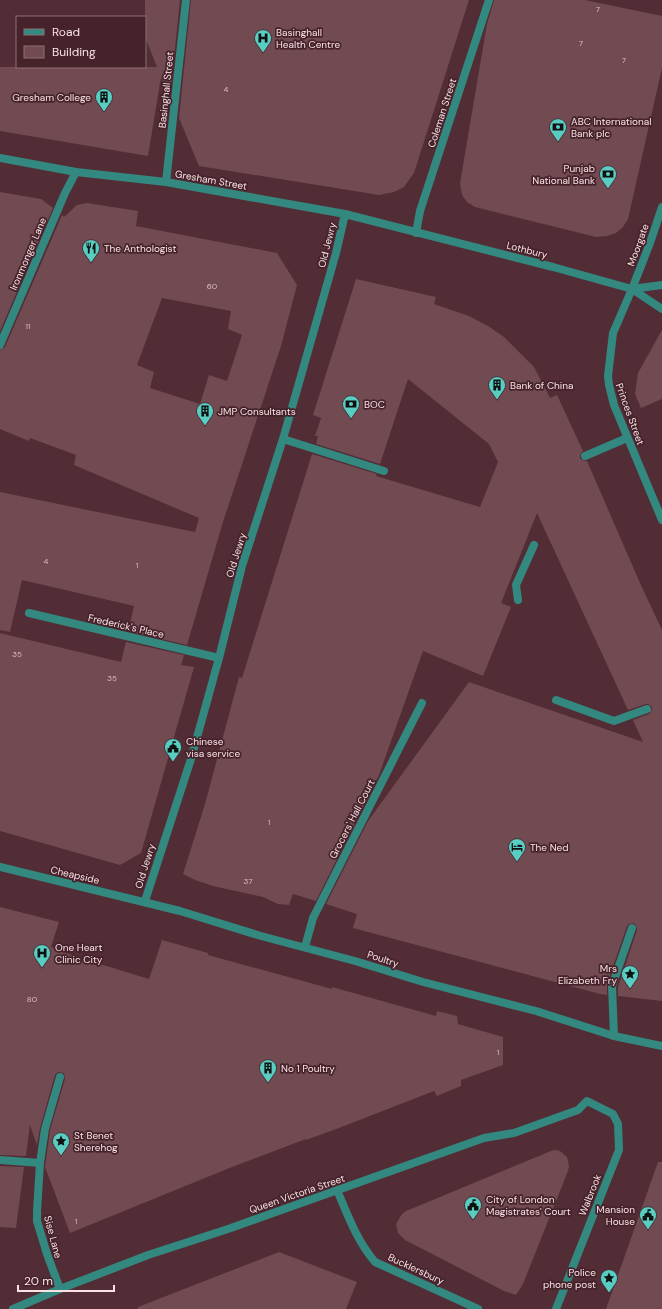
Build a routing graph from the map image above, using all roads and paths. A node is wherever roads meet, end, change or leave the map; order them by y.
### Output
1 (186, 0) edge
2 (489, 0) edge
3 (0, 158) edge
4 (76, 172) junction
5 (166, 182) junction
6 (662, 207) edge
7 (345, 214) junction
8 (416, 233) junction
9 (662, 285) edge
10 (632, 289) junction
11 (662, 309) edge
12 (0, 345) edge
13 (627, 438) junction
14 (283, 440) junction
15 (585, 456) dead end
16 (384, 470) dead end
17 (662, 520) edge
18 (534, 545) dead end
19 (518, 600) dead end
20 (29, 613) dead end
21 (219, 658) junction
22 (556, 700) dead end
23 (422, 703) dead end
24 (647, 709) dead end
25 (0, 867) edge
26 (145, 901) junction
27 (632, 928) dead end
28 (305, 947) junction
29 (614, 1036) junction
30 (662, 1046) edge
31 (60, 1077) dead end
32 (587, 1101) joint
33 (0, 1160) edge
34 (40, 1163) junction
35 (338, 1190) junction
36 (60, 1289) junction
37 (13, 1309) edge
38 (478, 1309) edge
39 (556, 1309) edge

1 - 5 street, Basinghall Street
2 - 8 street, Coleman Street
3 - 4 street, Gresham Street
4 - 5 street, Gresham Street
4 - 12 street, Ironmonger Lane
5 - 7 street, Gresham Street
6 - 10 street, Moorgate
7 - 8 street, Gresham Street
7 - 14 street, Old Jewry
8 - 10 street, Lothbury
9 - 10 street, Lothbury
10 - 11 street, Lothbury
10 - 13 street, Princes Street
13 - 15 street
13 - 17 street, Princes Street
14 - 16 street
14 - 21 street, Old Jewry
18 - 19 street
20 - 21 street, Frederick's Place
21 - 26 street, Old Jewry
22 - 24 street
23 - 28 street, Grocers' Hall Court
25 - 26 street, Cheapside
26 - 28 street, Poultry
27 - 29 street
28 - 29 street, Poultry
29 - 30 street, Poultry
31 - 34 street, Sise Lane
32 - 35 street, Queen Victoria Street
32 - 39 street, Walbrook
33 - 34 street
34 - 36 street, Sise Lane
35 - 36 street, Queen Victoria Street
35 - 38 street, Bucklersbury
36 - 37 street, Queen Victoria Street

